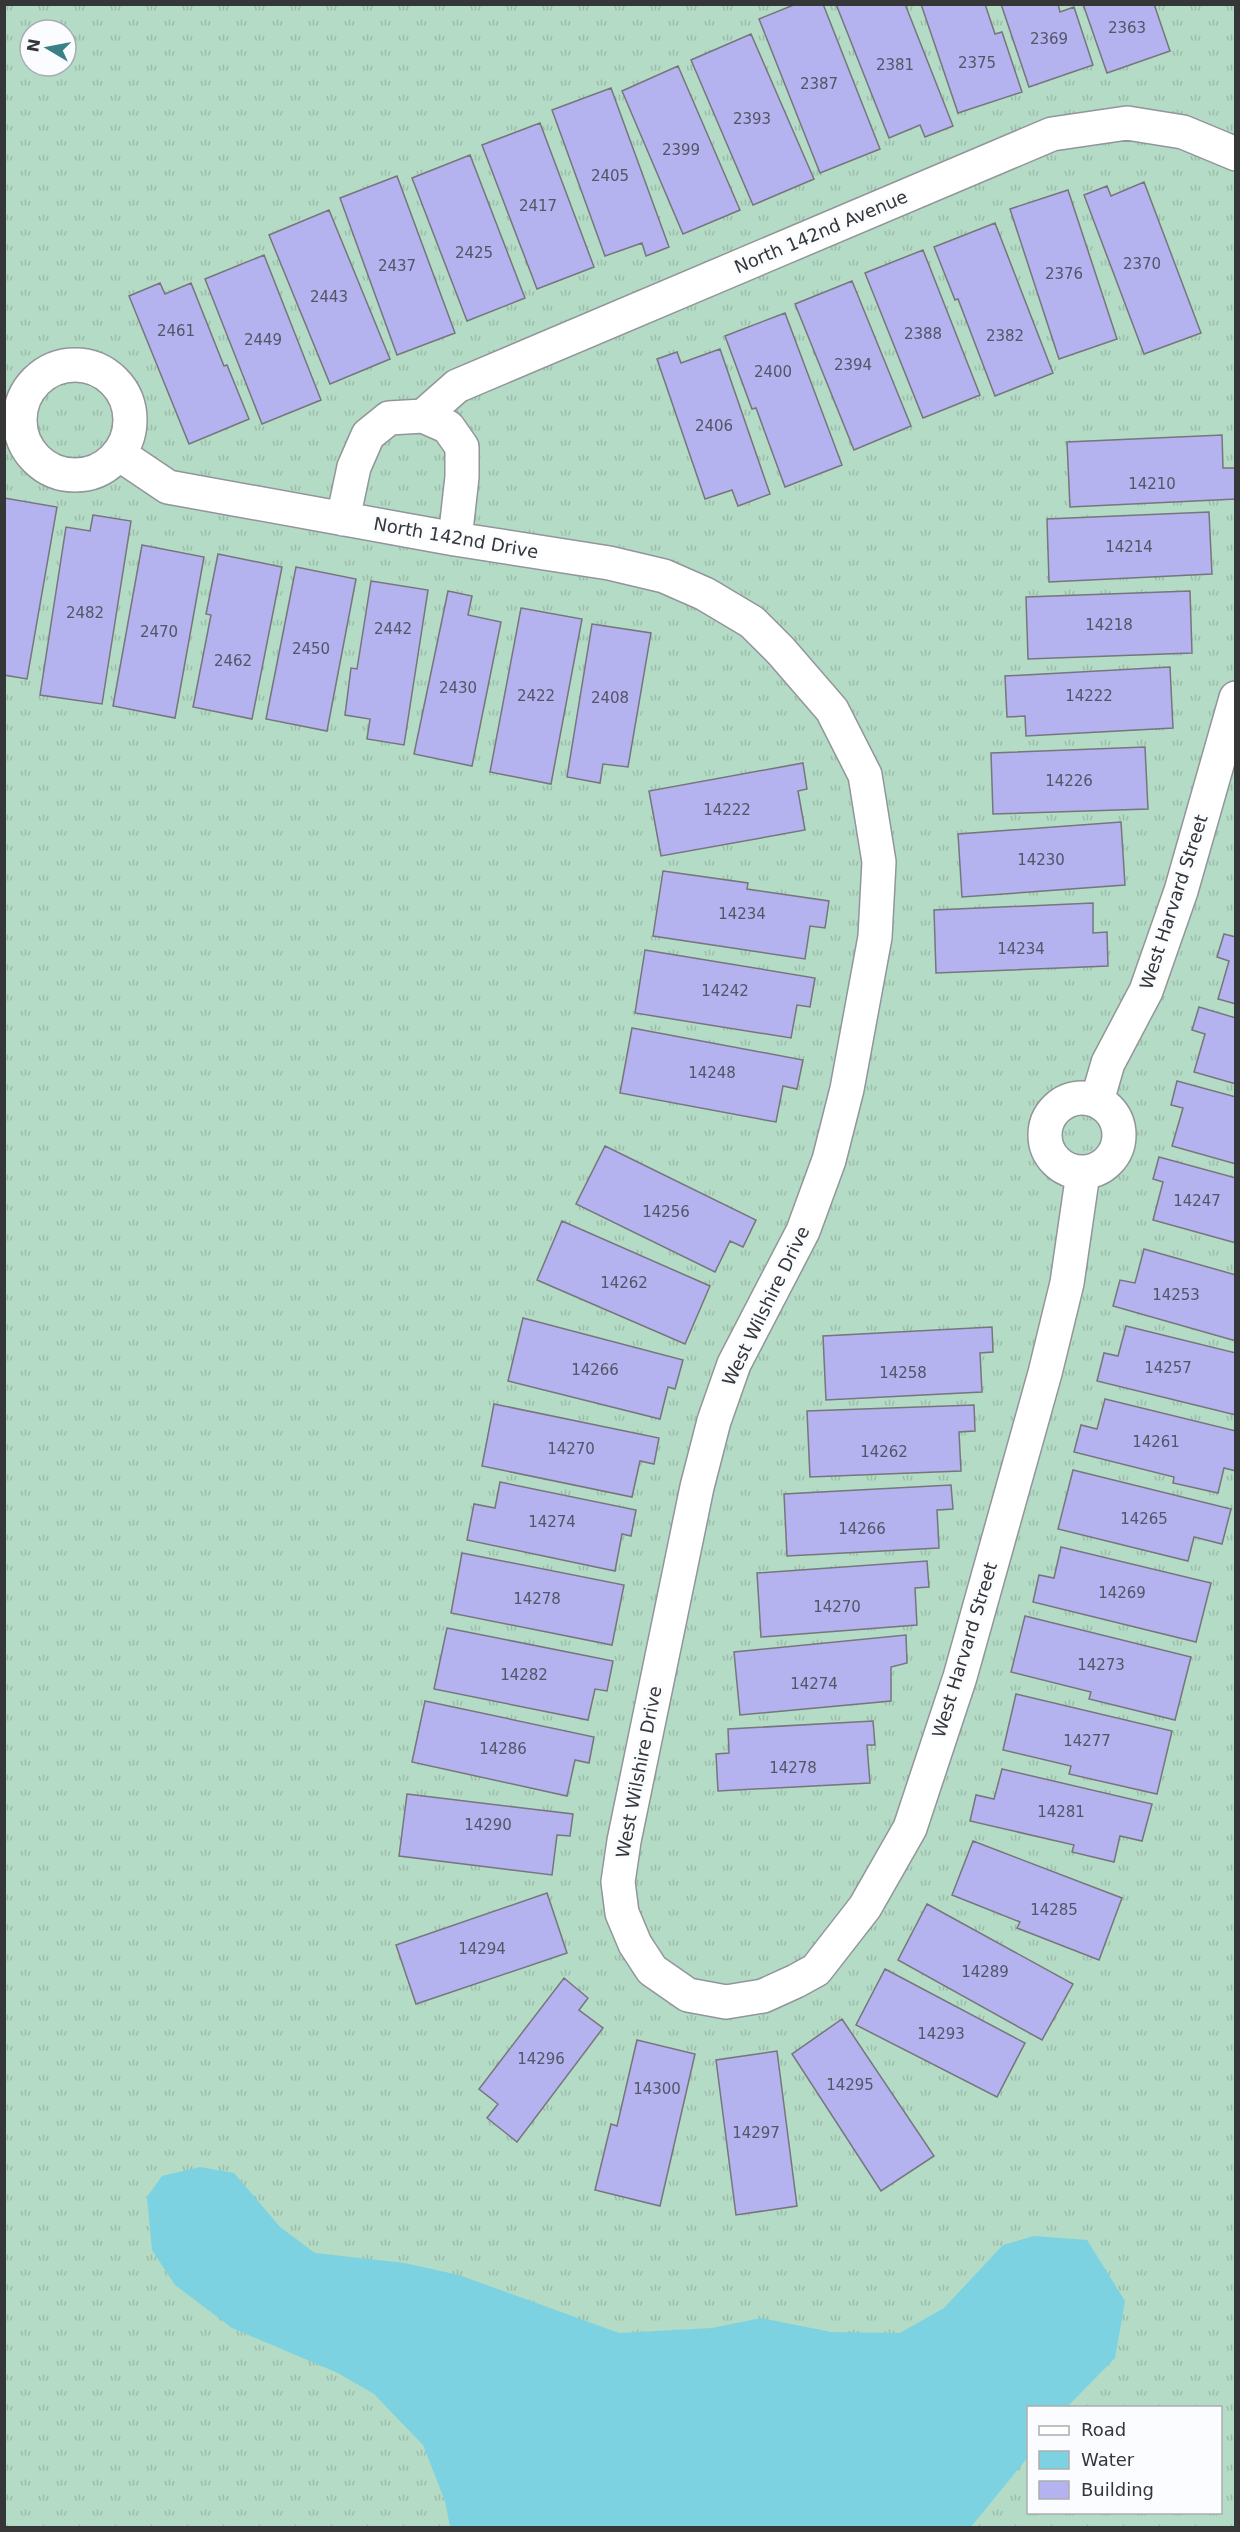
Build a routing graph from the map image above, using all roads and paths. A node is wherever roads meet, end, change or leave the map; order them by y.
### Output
1 (1236, 154) edge
2 (423, 416) junction
3 (119, 454) dead end
4 (343, 519) junction
5 (455, 538) junction
6 (781, 651) joint
7 (1236, 698) edge
8 (1097, 1101) junction
9 (1083, 1173) junction
10 (688, 1995) joint

1 - 2 street, North 142nd Avenue
2 - 4 street
2 - 5 street
3 - 4 street, North 142nd Drive
4 - 5 street, North 142nd Drive
5 - 6 street, North 142nd Drive
6 - 10 street, West Wilshire Drive
7 - 8 street, West Harvard Street
8 - 9 street
8 - 9 street
9 - 10 street, West Harvard Street

